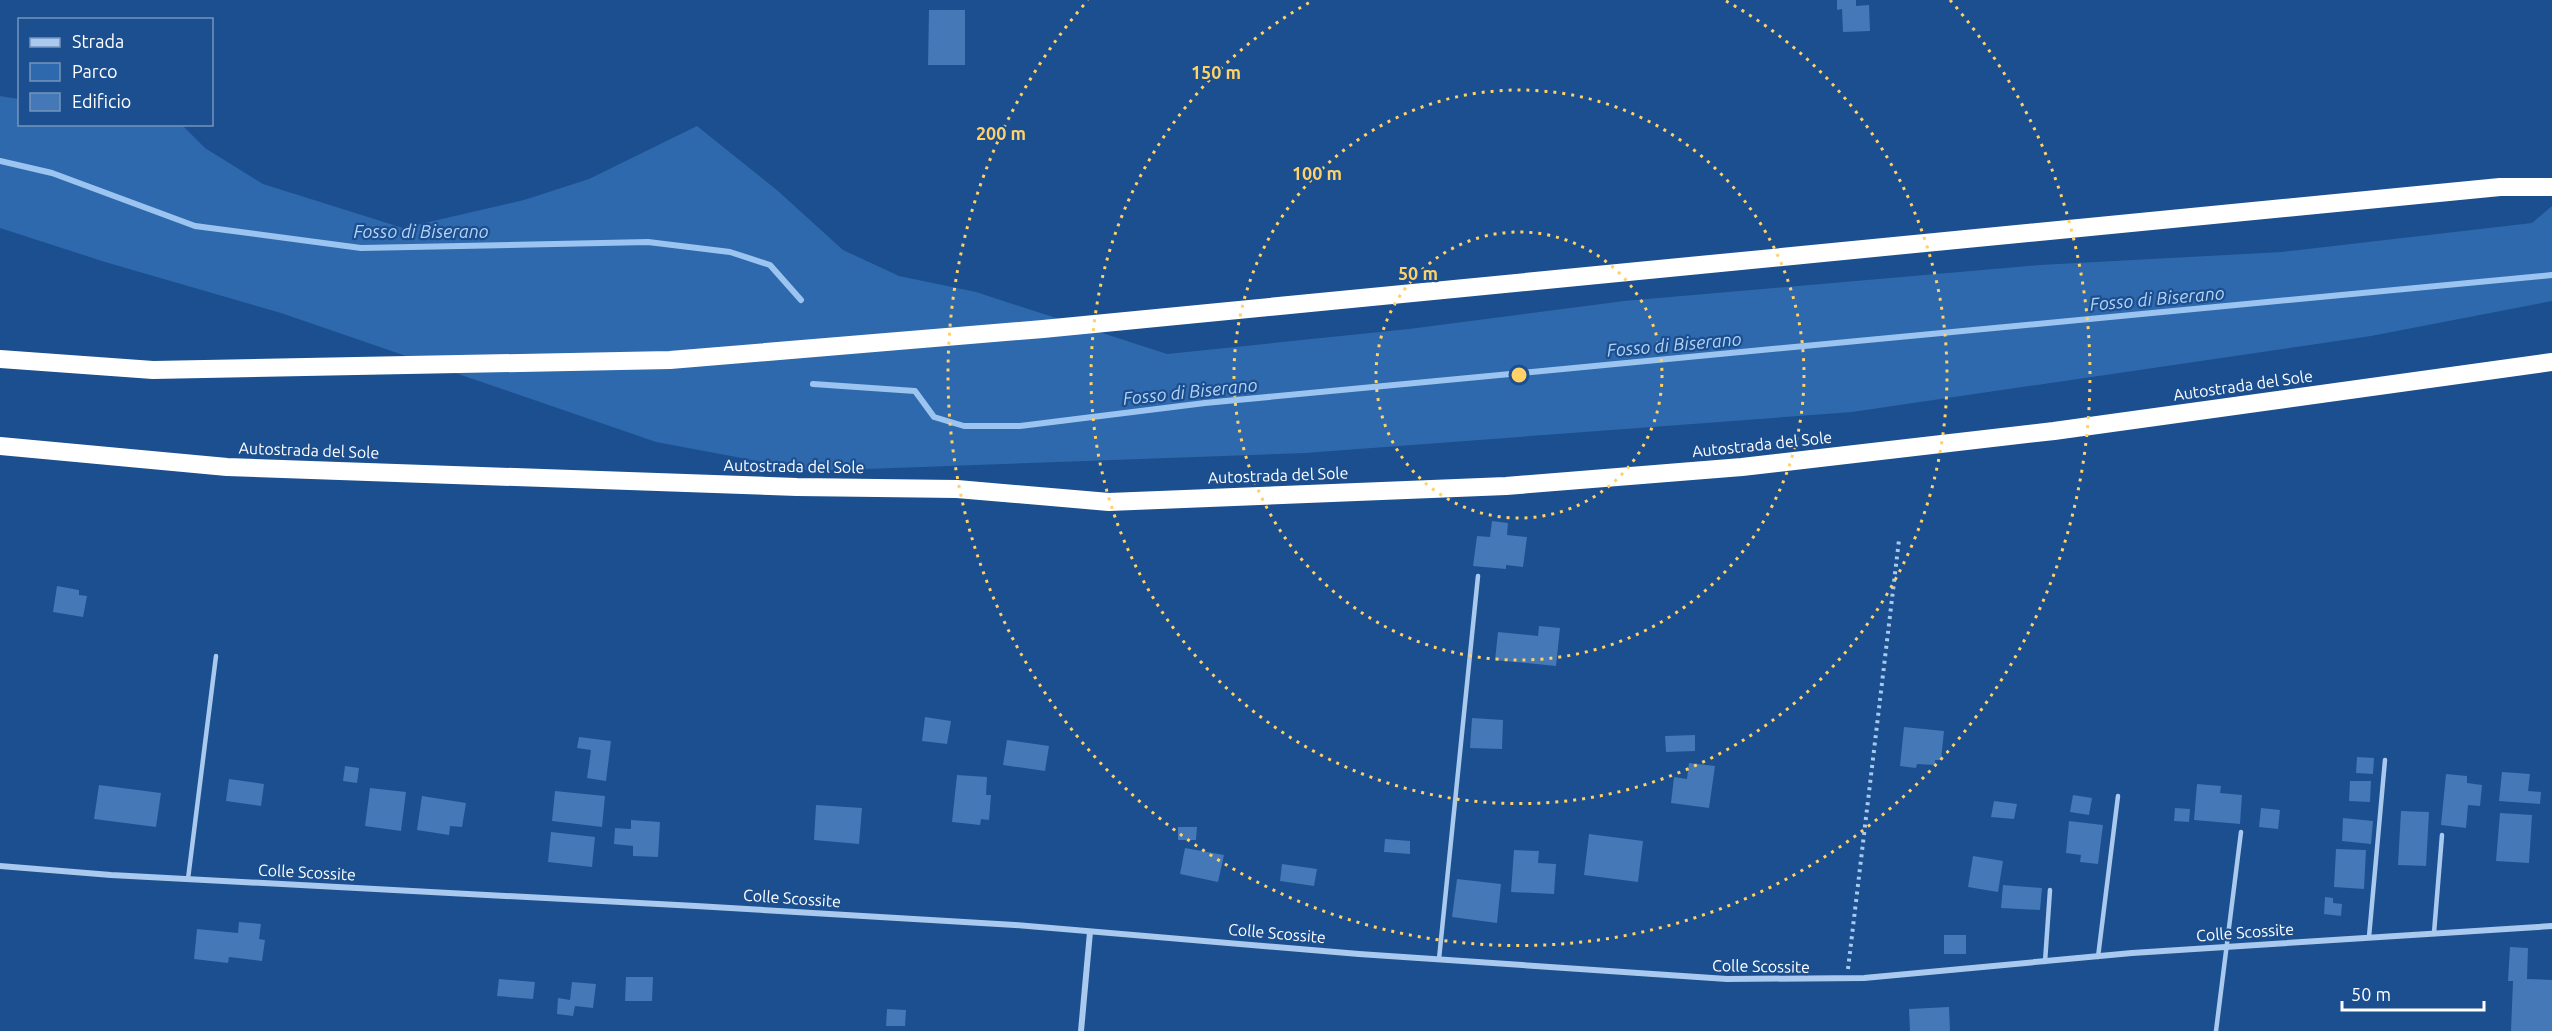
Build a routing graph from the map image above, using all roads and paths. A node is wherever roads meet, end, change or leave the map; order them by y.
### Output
1 (2552, 187) edge
2 (0, 359) edge
3 (2552, 362) edge
4 (0, 446) edge
5 (1899, 540) dead end
6 (1479, 576) dead end
7 (216, 656) dead end
8 (2385, 760) dead end
9 (2118, 796) dead end
10 (2241, 832) dead end
11 (2442, 836) dead end
12 (0, 866) edge
13 (188, 879) junction
14 (2050, 890) dead end
15 (2552, 926) edge
16 (1090, 932) junction
17 (2434, 933) junction
18 (2369, 937) junction
19 (2226, 947) junction
20 (2098, 957) junction
21 (1439, 959) junction
22 (2045, 962) junction
23 (1847, 979) junction
24 (1081, 1031) edge
25 (2216, 1031) edge

1 - 2 highway
3 - 4 highway, Autostrada del Sole
5 - 23 path
6 - 21 lane
7 - 13 lane
8 - 18 lane
9 - 20 lane
10 - 19 lane
11 - 17 lane
12 - 13 street, Colle Scossite
13 - 16 street, Colle Scossite
14 - 22 lane
15 - 17 street, Colle Scossite
16 - 21 street, Colle Scossite
16 - 24 street
17 - 18 street, Colle Scossite
18 - 19 street, Colle Scossite
19 - 20 street, Colle Scossite
19 - 25 lane
20 - 22 street, Colle Scossite
21 - 23 street, Colle Scossite
22 - 23 street, Colle Scossite

